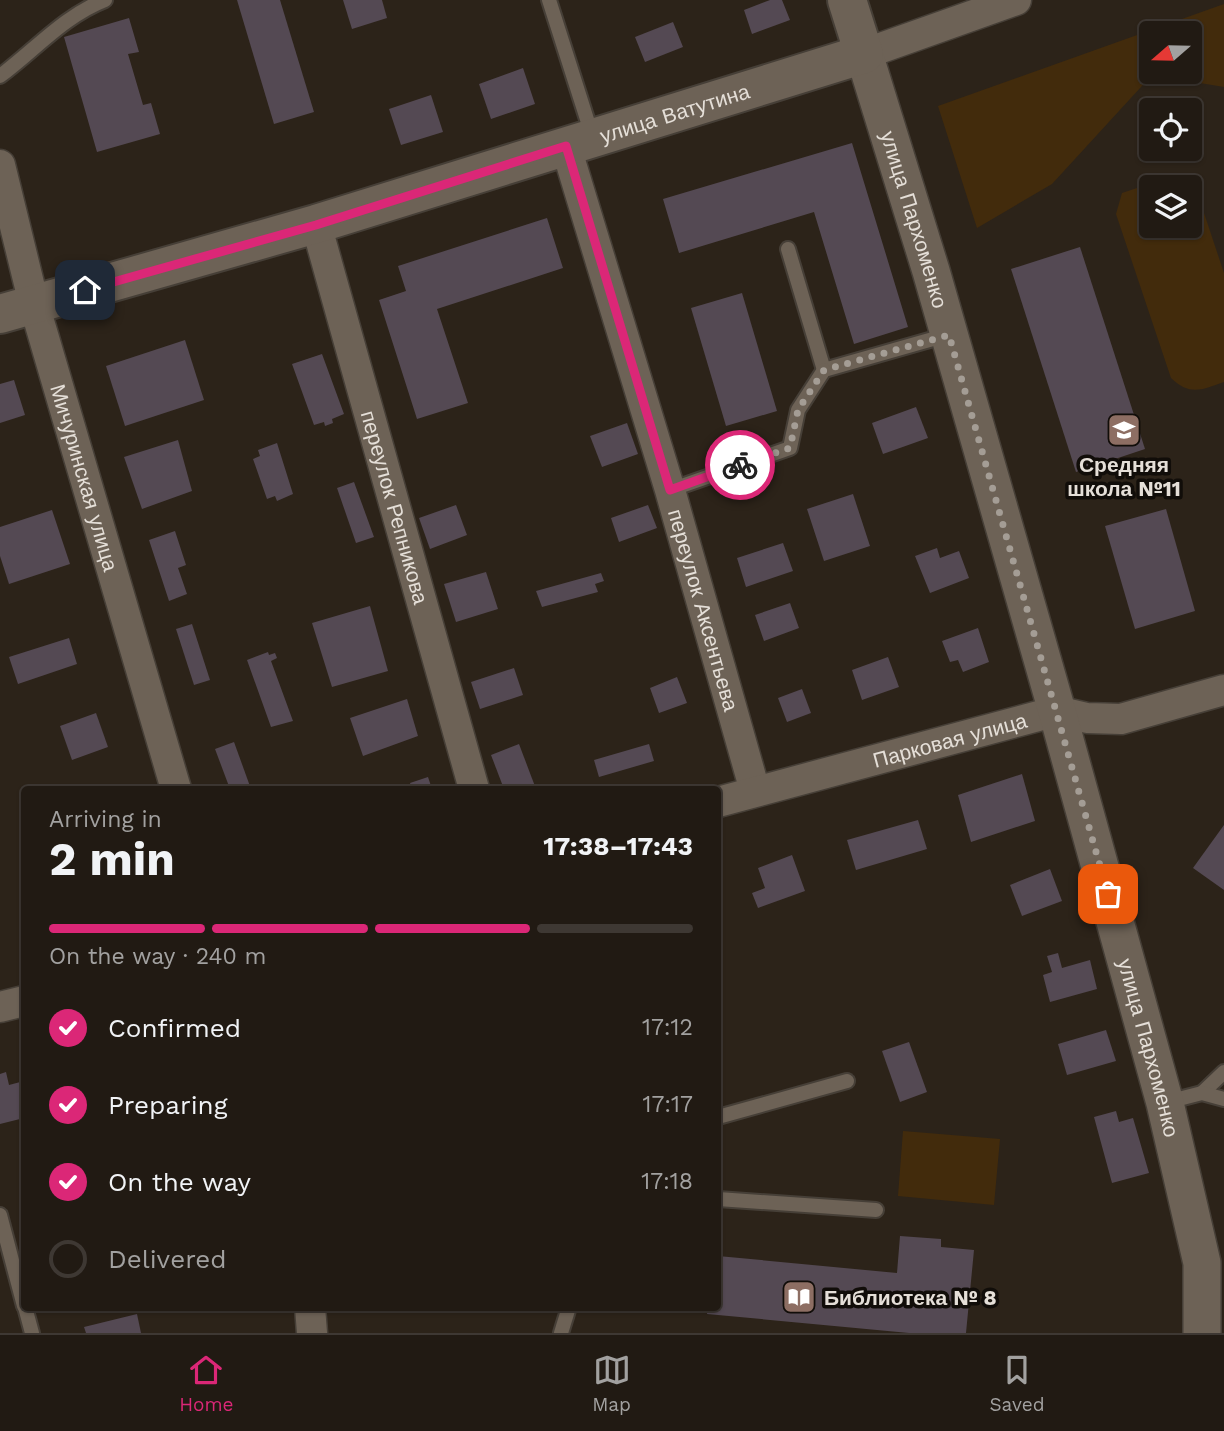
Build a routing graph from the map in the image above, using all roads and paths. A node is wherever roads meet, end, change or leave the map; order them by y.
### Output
1 (105, 0) edge
2 (549, 0) edge
3 (847, 0) edge
4 (1016, 0) edge
5 (864, 54) junction
6 (0, 76) edge
7 (579, 142) junction
8 (0, 164) edge
9 (316, 225) junction
10 (788, 249) dead end
11 (17, 309) edge
12 (949, 335) junction
13 (824, 370) junction
14 (670, 490) junction
15 (1224, 690) edge
16 (1057, 711) junction
17 (175, 786) edge
18 (473, 786) edge
19 (755, 791) junction
20 (721, 801) edge
21 (21, 1002) edge
22 (0, 1007) edge
23 (1224, 1072) edge
24 (847, 1082) dead end
25 (1202, 1093) junction
26 (1224, 1098) edge
27 (1165, 1103) junction
28 (721, 1116) edge
29 (721, 1199) edge
30 (876, 1210) dead end
31 (0, 1215) edge
32 (21, 1291) edge
33 (26, 1311) edge
34 (310, 1311) edge
35 (568, 1311) edge
36 (32, 1333) edge
37 (312, 1333) edge
38 (561, 1333) edge
39 (1202, 1333) edge

1 - 6 lane
2 - 7 lane
3 - 5 main road, улица Пархоменко
4 - 5 street
5 - 7 main road, улица Ватутина
5 - 12 street, улица Пархоменко
7 - 9 main road, улица Ватутина
7 - 14 street, переулок Аксентьева
8 - 11 street, Мичуринская улица
9 - 11 main road, улица Ватутина
9 - 18 street, переулок Репникова
10 - 13 lane
11 - 17 street, Мичуринская улица
12 - 13 lane
12 - 16 street, улица Пархоменко
13 - 14 lane
14 - 19 street, переулок Аксентьева
15 - 16 street, Парковая улица
16 - 19 street, Парковая улица
16 - 27 street, улица Пархоменко
19 - 20 street, Парковая улица
21 - 22 street
23 - 25 lane
24 - 28 lane
25 - 26 lane
25 - 27 lane
27 - 39 street, улица Пархоменко
29 - 30 lane
31 - 32 lane
33 - 36 lane
34 - 37 street
35 - 38 lane

